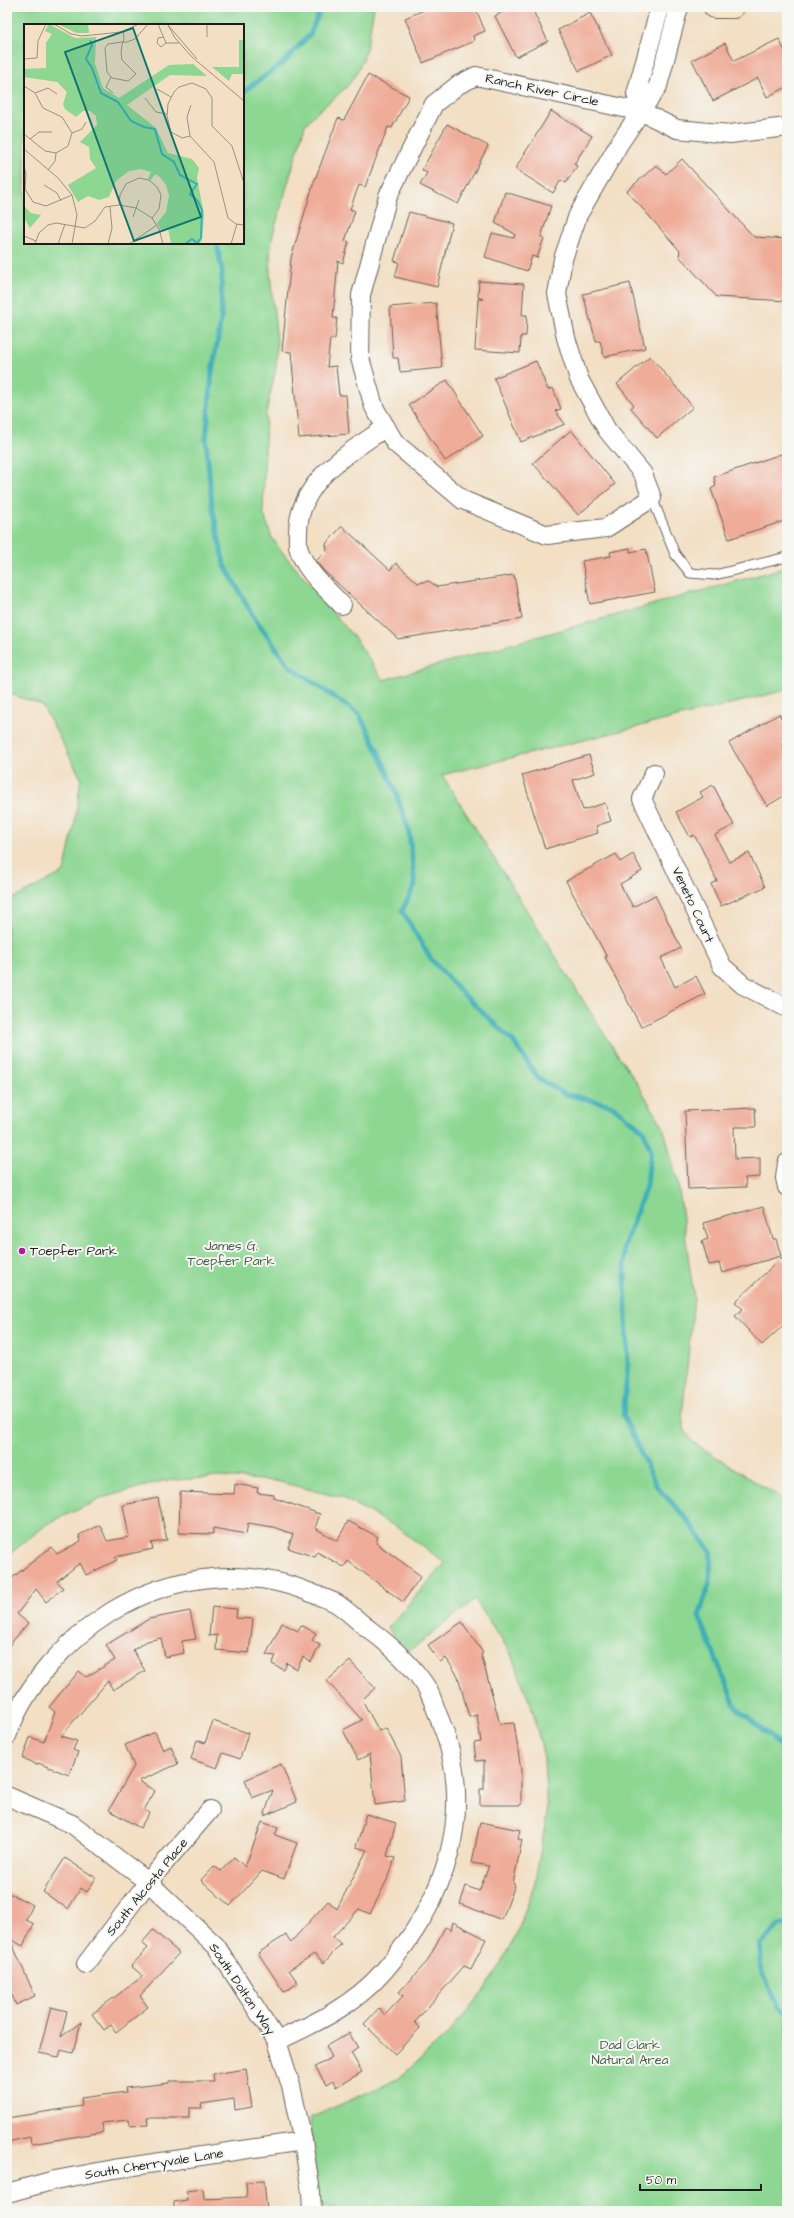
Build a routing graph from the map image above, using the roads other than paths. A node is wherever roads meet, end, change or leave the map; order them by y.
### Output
1 (660, 7) edge
2 (679, 7) edge
3 (715, 7) edge
4 (733, 7) edge
5 (642, 112) junction
6 (787, 127) edge
7 (386, 427) junction
8 (652, 498) junction
9 (787, 557) edge
10 (342, 605) dead end
11 (654, 773) dead end
12 (787, 1008) edge
13 (787, 1163) edge
14 (787, 1187) edge
15 (7, 1736) edge
16 (7, 1796) edge
17 (210, 1810) dead end
18 (148, 1882) junction
19 (86, 1964) dead end
20 (277, 2041) junction
21 (303, 2141) junction
22 (7, 2193) edge
23 (312, 2211) edge

1 - 5 street
2 - 5 street
3 - 4 street
5 - 6 street, Ranch River Circle
5 - 7 street, Ranch River Circle
5 - 8 street
7 - 8 street, Ranch River Circle
7 - 10 street
8 - 9 lane
11 - 12 street, Veneto Court
13 - 14 street
15 - 20 street
16 - 18 street, South Dolton Way
17 - 18 street, South Alcosta Place
18 - 19 street, South Alcosta Place
18 - 20 street, South Dolton Way
20 - 21 street, South Dolton Way
21 - 22 street, South Cherryvale Lane
21 - 23 street, South Dolton Way

